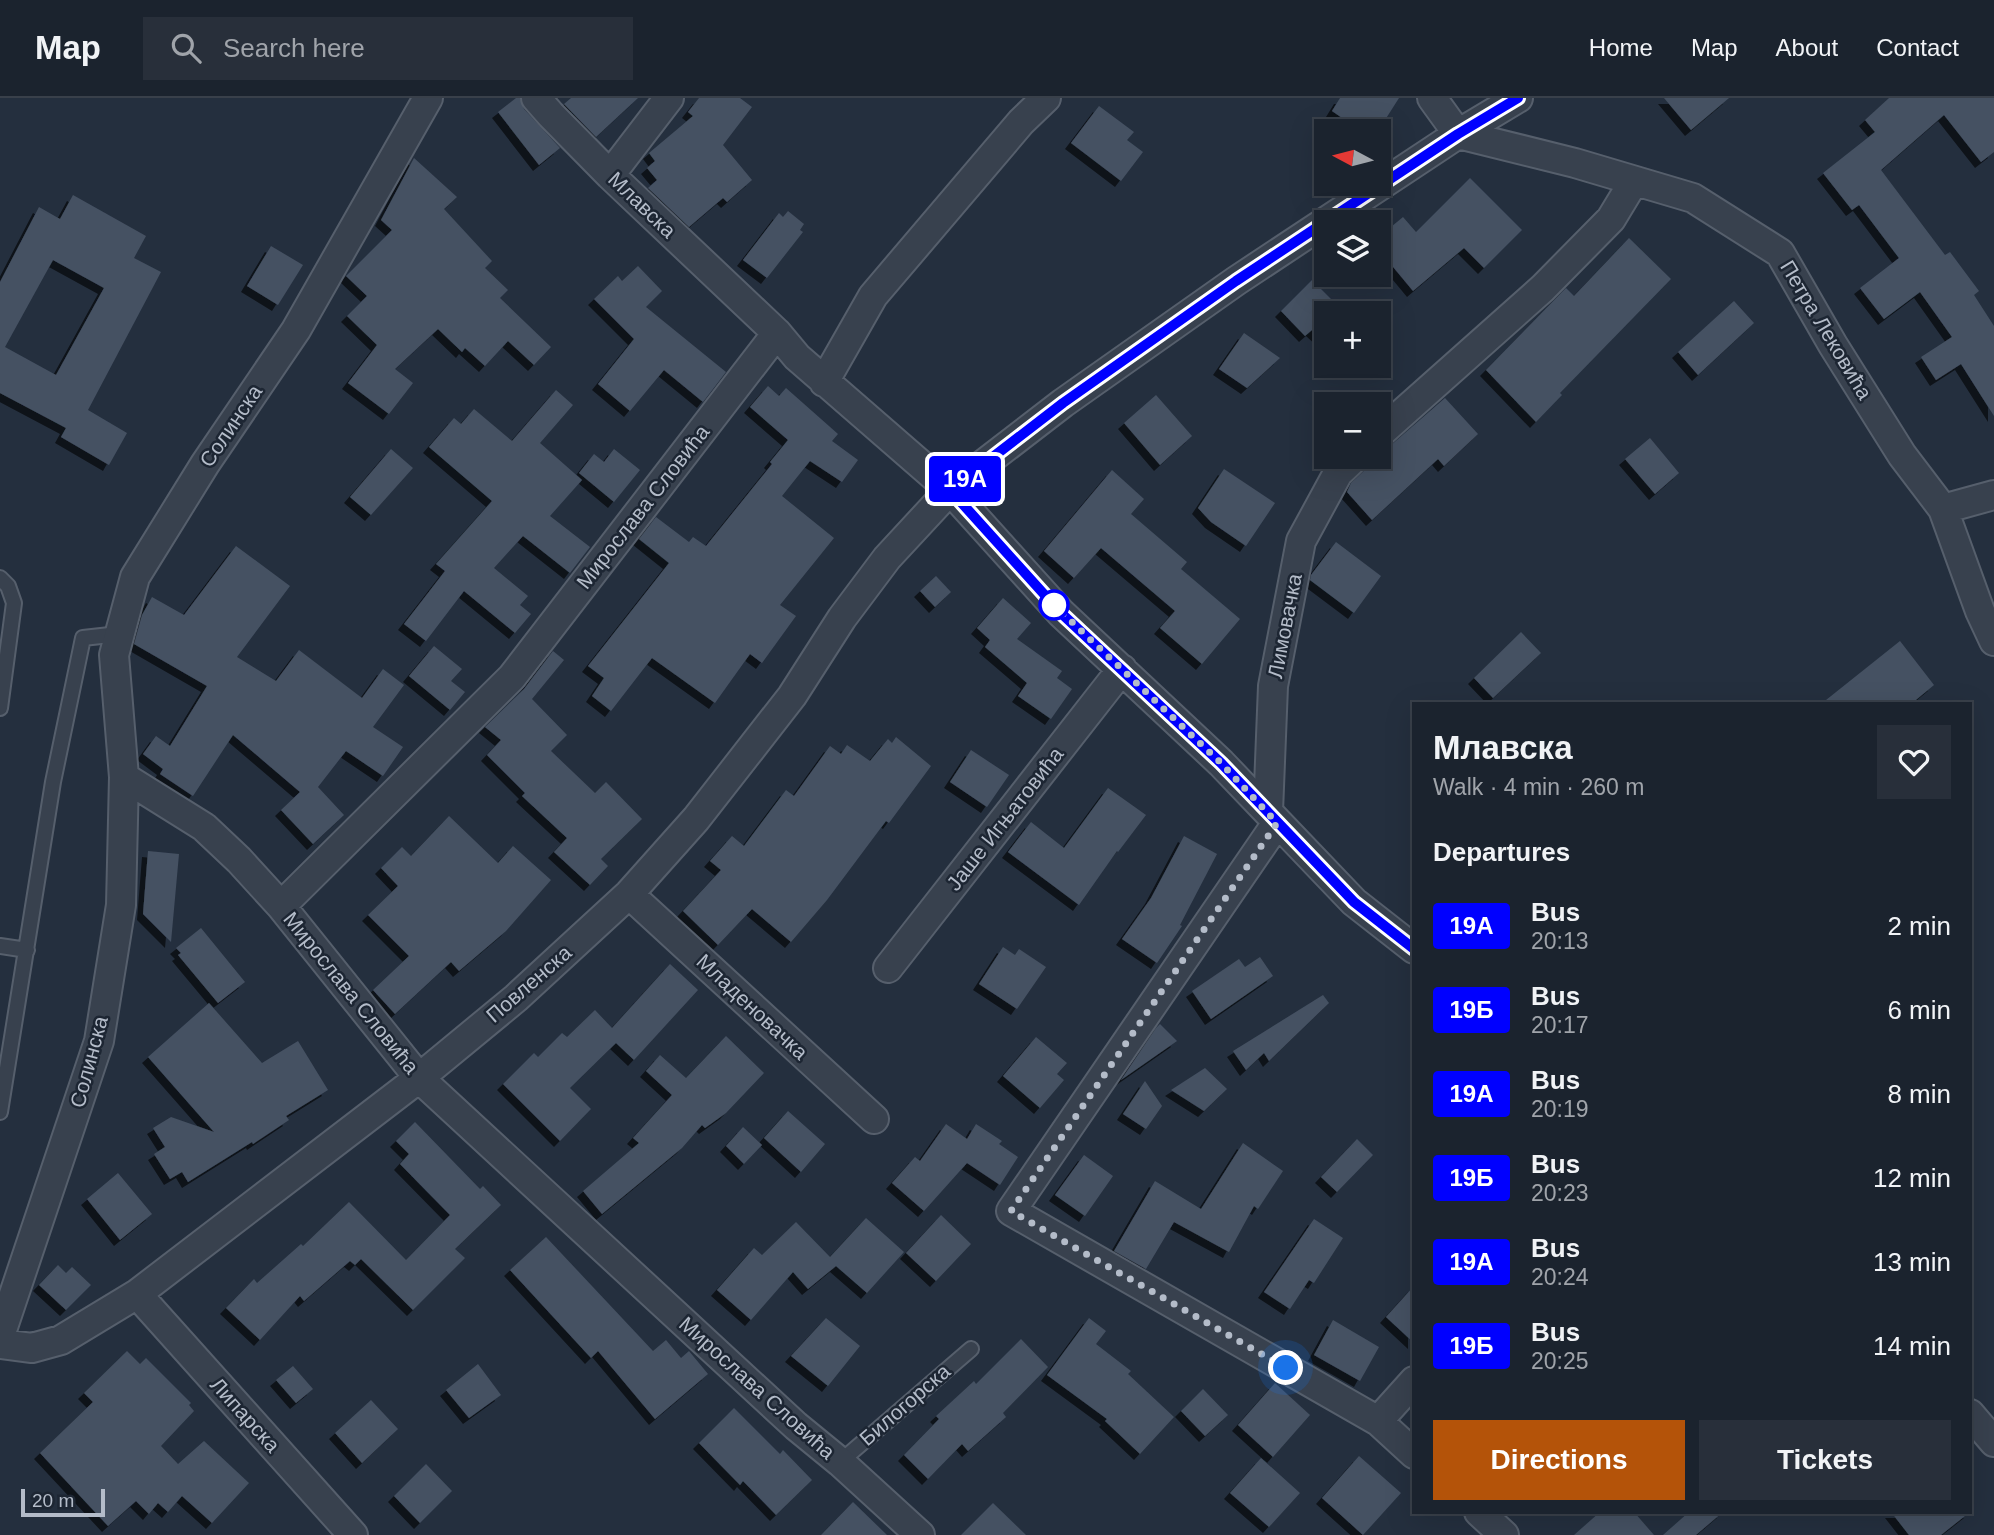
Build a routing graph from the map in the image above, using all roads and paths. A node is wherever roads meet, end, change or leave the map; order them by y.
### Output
1 (428, 98) edge
2 (536, 98) edge
3 (669, 98) edge
4 (1046, 98) edge
5 (1432, 98) edge
6 (1518, 98) edge
7 (1458, 134) junction
8 (610, 175) junction
9 (1634, 181) junction
10 (777, 333) junction
11 (824, 382) junction
12 (1391, 423) edge
13 (1342, 469) edge
14 (950, 490) junction
15 (1994, 495) edge
16 (1943, 509) junction
17 (0, 578) edge
18 (120, 634) junction
19 (1994, 641) edge
20 (1122, 669) junction
21 (0, 708) edge
22 (124, 777) junction
23 (1272, 817) junction
24 (629, 894) junction
25 (281, 906) junction
26 (0, 946) edge
27 (1412, 947) edge
28 (27, 950) junction
29 (888, 968) dead end
30 (419, 1078) junction
31 (0, 1112) edge
32 (874, 1119) dead end
33 (137, 1294) junction
34 (0, 1336) edge
35 (0, 1344) edge
36 (971, 1349) dead end
37 (1412, 1383) edge
38 (1972, 1416) edge
39 (1378, 1421) junction
40 (1994, 1443) edge
41 (1412, 1452) edge
42 (840, 1462) junction
43 (1481, 1514) edge
44 (353, 1535) edge
45 (920, 1535) edge
46 (1504, 1535) edge

1 - 18 street, Солинска
2 - 8 street, Млавска
3 - 8 street
4 - 11 street
5 - 7 street
6 - 7 street, Повленска
7 - 9 street, Петра Лековића
7 - 14 street, Повленска
8 - 10 street, Млавска
9 - 12 street
9 - 16 street, Петра Лековића
10 - 11 street, Млавска
10 - 25 street, Мирослава Словића
11 - 14 street, Млавска
13 - 23 street, Лимовачка
14 - 20 street, Млавска
14 - 24 street, Повленска
15 - 16 street
16 - 19 street, Петра Лековића
17 - 21 lane
18 - 22 street, Солинска
18 - 28 lane
20 - 23 street, Млавска
20 - 29 street, Јаше Игњатовића
22 - 25 street
22 - 34 street, Солинска
23 - 27 street, Млавска
23 - 39 street
24 - 30 street, Повленска
24 - 32 street, Младеновачка
25 - 30 street, Мирослава Словића
26 - 28 lane
28 - 31 lane
30 - 33 street, Повленска
30 - 42 street, Мирослава Словића
33 - 35 street, Повленска
33 - 44 street, Липарска
36 - 42 lane, Билогорска
37 - 39 street
38 - 40 street
39 - 41 street
42 - 45 street, Мирослава Словића
43 - 46 street

